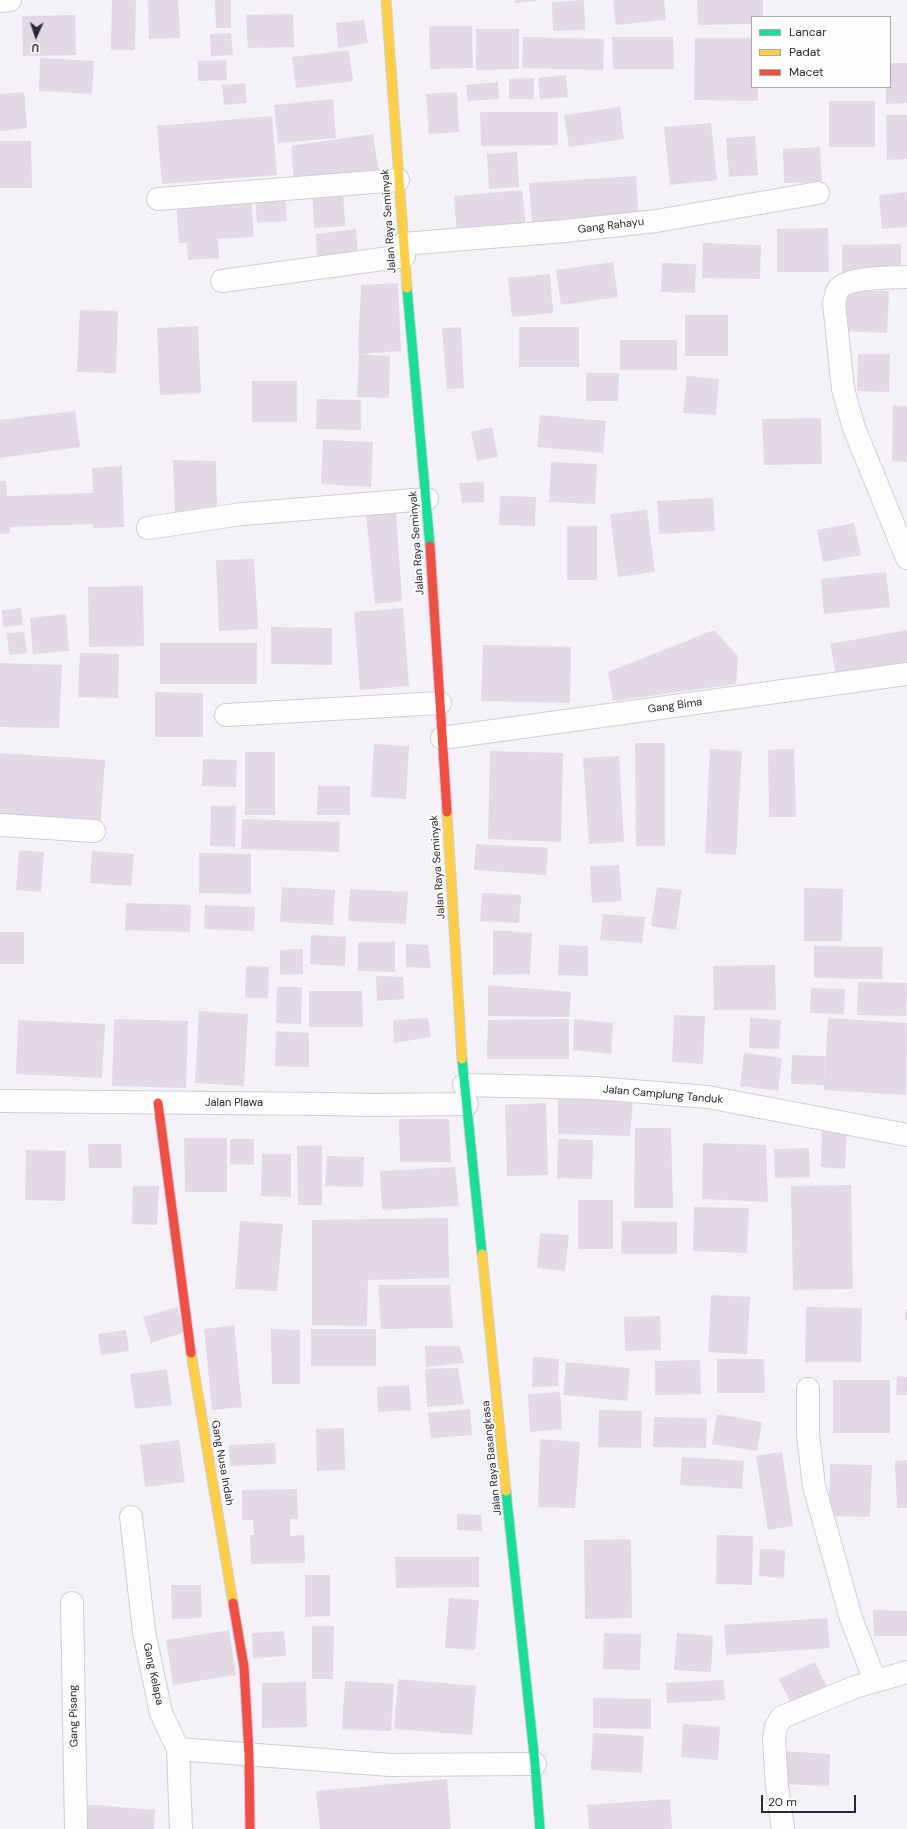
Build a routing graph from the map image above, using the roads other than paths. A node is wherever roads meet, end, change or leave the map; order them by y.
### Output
1 (10, 0) edge
2 (386, 0) edge
3 (0, 1) edge
4 (398, 180) junction
5 (818, 193) dead end
6 (158, 200) dead end
7 (403, 250) junction
8 (907, 277) edge
9 (222, 281) dead end
10 (426, 499) junction
11 (148, 528) dead end
12 (907, 558) edge
13 (907, 674) edge
14 (440, 703) junction
15 (226, 715) dead end
16 (442, 738) junction
17 (0, 825) edge
18 (94, 831) dead end
19 (466, 1095) junction
20 (0, 1101) edge
21 (158, 1103) junction
22 (907, 1135) edge
23 (808, 1389) dead end
24 (131, 1517) dead end
25 (72, 1603) dead end
26 (907, 1672) edge
27 (874, 1681) junction
28 (178, 1749) junction
29 (249, 1754) junction
30 (536, 1764) junction
31 (76, 1829) edge
32 (181, 1829) edge
33 (250, 1829) edge
34 (540, 1829) edge
35 (783, 1829) edge

1 - 3 street
2 - 4 main road, Jalan Raya Seminyak
4 - 6 street
4 - 7 main road, Jalan Raya Seminyak
5 - 7 street, Gang Rahayu
7 - 9 street, Gang Rahayu
7 - 10 main road, Jalan Raya Seminyak
8 - 12 street
10 - 11 street
10 - 14 main road, Jalan Raya Seminyak
13 - 16 street, Gang Bima
14 - 15 street
14 - 16 main road, Jalan Raya Seminyak
16 - 19 main road, Jalan Raya Seminyak
17 - 18 street
19 - 21 street, Jalan Plawa
19 - 22 street, Jalan Camplung Tanduk
19 - 30 main road, Jalan Raya Basangkasa
20 - 21 street, Jalan Plawa
21 - 29 main road, Gang Nusa Indah
23 - 27 street
24 - 28 street, Gang Kelapa
25 - 31 street, Gang Pisang
26 - 27 street
27 - 35 street
28 - 29 street
28 - 32 street, Gang Kelapa
29 - 30 street
29 - 33 main road, Gang Nusa Indah
30 - 34 main road, Jalan Raya Basangkasa

